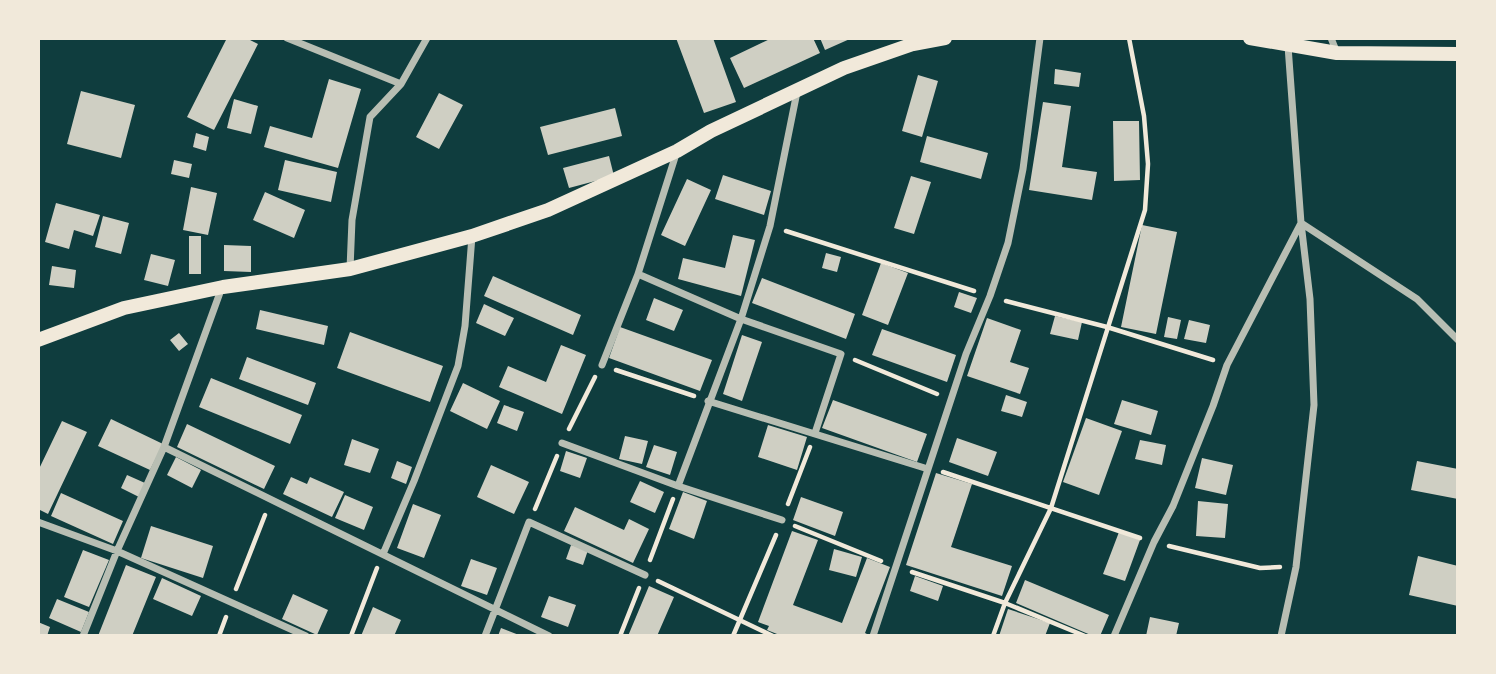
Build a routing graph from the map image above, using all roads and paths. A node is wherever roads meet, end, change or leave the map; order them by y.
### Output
1 (287, 38) edge
2 (427, 38) edge
3 (945, 38) edge
4 (1040, 38) edge
5 (1129, 38) edge
6 (1250, 38) edge
7 (1331, 38) edge
8 (1288, 46) junction
9 (1337, 53) junction
10 (1458, 54) edge
11 (401, 84) junction
12 (797, 90) junction
13 (677, 151) junction
14 (1301, 223) junction
15 (472, 236) junction
16 (350, 269) junction
17 (638, 274) junction
18 (223, 287) junction
19 (741, 319) junction
20 (38, 340) edge
21 (1458, 340) edge
22 (841, 354) junction
23 (602, 365) joint
24 (708, 401) junction
25 (952, 401) junction
26 (816, 433) junction
27 (562, 443) dead end
28 (164, 447) junction
29 (928, 469) junction
30 (678, 486) junction
31 (271, 501) junction
32 (1051, 508) junction
33 (782, 520) joint
34 (38, 522) edge
35 (1153, 542) junction
36 (117, 551) junction
37 (383, 554) junction
38 (1296, 566) junction
39 (897, 567) junction
40 (645, 575) junction
41 (231, 602) junction
42 (1005, 603) junction
43 (495, 611) junction
44 (83, 635) edge
45 (219, 635) edge
46 (306, 635) edge
47 (351, 635) edge
48 (485, 635) edge
49 (549, 635) edge
50 (620, 635) edge
51 (773, 635) edge
52 (873, 635) edge
53 (993, 635) edge
54 (1085, 635) edge
55 (1114, 635) edge
56 (1281, 635) edge

1 - 11 street
2 - 11 street
3 - 12 main road
4 - 25 street
5 - 32 path
6 - 8 main road
7 - 9 street
8 - 9 main road
8 - 14 street
9 - 10 main road
11 - 16 street
12 - 13 main road
12 - 19 street
13 - 15 main road
13 - 17 street
14 - 21 street
14 - 35 street
14 - 38 street
15 - 16 main road
15 - 37 street
16 - 18 main road
17 - 19 street
17 - 23 street
18 - 20 main road
18 - 28 street
19 - 22 street
19 - 24 street
22 - 25 path
22 - 26 street
23 - 24 path
24 - 26 street
24 - 30 street
25 - 29 street
26 - 29 street
27 - 30 street
28 - 31 street
28 - 36 street
29 - 32 path
29 - 39 street
30 - 33 street
30 - 40 path
31 - 37 street
31 - 41 path
32 - 35 path
32 - 42 path
33 - 39 path
34 - 36 street
35 - 38 path
35 - 55 street
36 - 41 street
36 - 44 street
37 - 43 street
37 - 47 path
38 - 56 street
39 - 42 path
39 - 52 street
40 - 43 street
40 - 50 path
40 - 51 path
41 - 45 path
41 - 46 street
42 - 53 path
42 - 54 path
43 - 48 street
43 - 49 street

